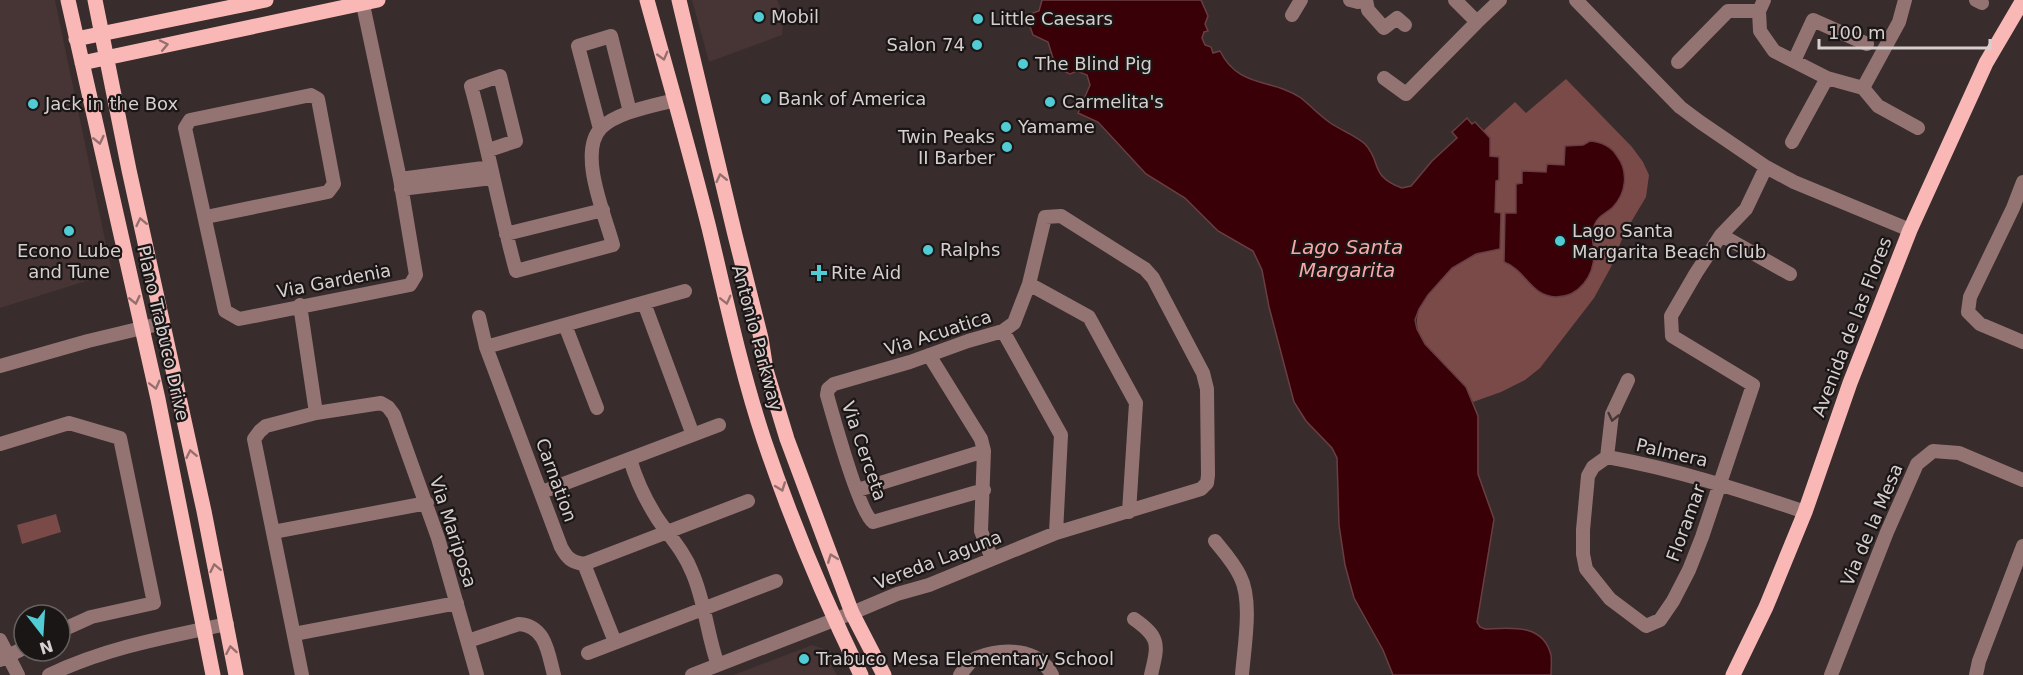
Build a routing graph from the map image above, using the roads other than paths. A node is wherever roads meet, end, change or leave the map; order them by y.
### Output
1 (68, 0) edge
2 (95, 0) edge
3 (266, 0) edge
4 (378, 0) edge
5 (647, 0) edge
6 (679, 0) edge
7 (1301, 0) edge
8 (1350, 0) edge
9 (1455, 0) edge
10 (1500, 0) edge
11 (1905, 0) edge
12 (2023, 0) edge
13 (362, 2) edge
14 (1586, 3) edge
15 (1761, 5) edge
16 (1292, 15) dead end
17 (1477, 21) junction
18 (1405, 26) dead end
19 (102, 33) junction
20 (76, 39) junction
21 (1867, 44) dead end
22 (106, 57) junction
23 (1794, 61) junction
24 (1678, 62) dead end
25 (82, 63) junction
26 (1384, 78) dead end
27 (1827, 78) junction
28 (1863, 88) junction
29 (675, 100) junction
30 (630, 112) junction
31 (1918, 128) dead end
32 (600, 129) junction
33 (1792, 142) dead end
34 (489, 150) junction
35 (1766, 167) junction
36 (491, 172) junction
37 (2023, 182) edge
38 (401, 184) junction
39 (603, 210) junction
40 (2018, 211) edge
41 (206, 217) junction
42 (1910, 230) junction
43 (506, 234) junction
44 (1721, 235) junction
45 (1790, 274) dead end
46 (1029, 284) junction
47 (685, 291) dead end
48 (644, 303) junction
49 (300, 305) junction
50 (479, 317) dead end
51 (163, 323) junction
52 (566, 325) junction
53 (141, 328) junction
54 (1003, 331) junction
55 (2023, 342) edge
56 (486, 346) junction
57 (929, 355) junction
58 (0, 366) edge
59 (1628, 380) dead end
60 (834, 384) joint
61 (597, 408) dead end
62 (316, 413) junction
63 (719, 425) dead end
64 (693, 435) junction
65 (0, 444) edge
66 (984, 451) junction
67 (1607, 457) junction
68 (630, 459) junction
69 (2023, 480) edge
70 (1719, 483) junction
71 (1201, 489) joint
72 (858, 490) junction
73 (984, 490) junction
74 (542, 492) junction
75 (748, 501) dead end
76 (427, 503) junction
77 (1130, 512) junction
78 (1805, 512) junction
79 (273, 532) junction
80 (668, 532) junction
81 (1056, 533) junction
82 (1215, 541) dead end
83 (2023, 546) edge
84 (992, 559) junction
85 (584, 564) junction
86 (776, 581) dead end
87 (457, 603) junction
88 (703, 609) junction
89 (852, 613) junction
90 (1134, 619) dead end
91 (834, 620) junction
92 (227, 624) junction
93 (72, 626) edge
94 (205, 629) junction
95 (294, 634) junction
96 (0, 640) edge
97 (468, 641) junction
98 (615, 642) junction
99 (588, 653) dead end
100 (4, 658) edge
101 (718, 665) junction
102 (18, 675) edge
103 (49, 675) edge
104 (213, 675) edge
105 (236, 675) edge
106 (302, 675) edge
107 (477, 675) edge
108 (554, 675) edge
109 (692, 675) edge
110 (861, 675) edge
111 (884, 675) edge
112 (960, 675) edge
113 (1052, 675) edge
114 (1150, 675) edge
115 (1242, 675) edge
116 (1733, 675) edge
117 (1831, 675) edge
118 (1976, 675) edge

1 - 20 main road, Plano Trabuco Drive
2 - 19 main road, Plano Trabuco Drive
3 - 19 main road
4 - 13 main road
5 -> 29 main road, Antonio Parkway
89 -> 6 main road, Antonio Parkway
7 - 16 street
8 - 18 street
9 - 17 street
10 - 17 street
11 - 28 street
12 - 42 main road, Avenida de las Flores
22 -> 13 main road
13 - 38 street
14 - 35 street
15 - 23 street
15 - 24 street
17 - 26 street
19 - 20 main road
19 - 22 main road, Plano Trabuco Drive
20 - 25 main road, Plano Trabuco Drive
21 - 23 street
22 - 25 main road
51 -> 22 main road, Plano Trabuco Drive
23 - 27 street
25 -> 53 main road, Plano Trabuco Drive
27 - 28 street
27 - 33 street
28 - 31 street
29 - 30 street
29 -> 91 main road, Antonio Parkway
30 - 32 street
30 - 32 street
32 - 39 street
34 - 34 street
34 - 36 street
35 - 42 street
35 - 44 street
36 - 38 street
36 - 43 street
37 - 40 street
38 - 49 street, Via Gardenia
39 - 43 street
39 - 43 street
40 - 55 street
41 - 41 street
41 - 49 street, Via Gardenia
42 - 78 main road, Avenida de las Flores
44 - 45 street
44 - 70 street, Floramar
46 - 54 street, Via Acuatica
46 - 71 street, Via Acuatica
46 - 77 street
47 - 48 street
48 - 52 street
48 - 64 street
49 - 62 street
50 - 56 street, Carnation
51 - 53 street
92 -> 51 main road, Plano Trabuco Drive
52 - 56 street
52 - 61 street
53 - 58 street
53 -> 94 main road, Plano Trabuco Drive
54 - 57 street, Via Acuatica
54 - 81 street
56 - 74 street, Carnation
57 - 60 street, Via Acuatica
57 - 66 street
59 -> 67 street, Palmera
60 - 72 street, Via Cerceta
62 - 76 street, Via Mariposa
62 - 79 street
63 - 64 street
64 - 68 street
65 - 93 street
66 - 72 street
66 - 73 street
67 - 70 street, Palmera
67 - 70 street, Floramar
68 - 74 street
68 - 80 street
69 - 117 street, Via de la Mesa
70 - 78 street, Palmera
71 - 77 street, Vereda Laguna
72 - 73 street, Via Cerceta
73 - 84 street
74 - 85 street, Carnation
75 - 80 street
76 - 79 street
76 - 87 street, Via Mariposa
77 - 81 street, Vereda Laguna
78 - 116 main road, Avenida de las Flores
79 - 95 street
80 - 85 street
80 - 88 street
81 - 84 street, Vereda Laguna
82 - 115 street
83 - 118 street
84 - 89 street, Vereda Laguna
85 - 98 street
86 - 88 street
87 - 95 street
87 - 97 street, Via Mariposa
88 - 98 street
88 - 101 street
89 - 91 street, Vereda Laguna
89 - 111 main road, Antonio Parkway
90 - 114 street
91 - 101 street, Vereda Laguna
91 - 110 main road, Antonio Parkway
92 - 94 street
105 -> 92 main road, Plano Trabuco Drive
94 - 103 street
94 - 104 main road, Plano Trabuco Drive
95 - 106 street
96 - 100 street
97 - 107 street, Via Mariposa
97 - 108 street
98 - 99 street
100 - 102 street
101 - 109 street, Vereda Laguna
112 - 113 street

